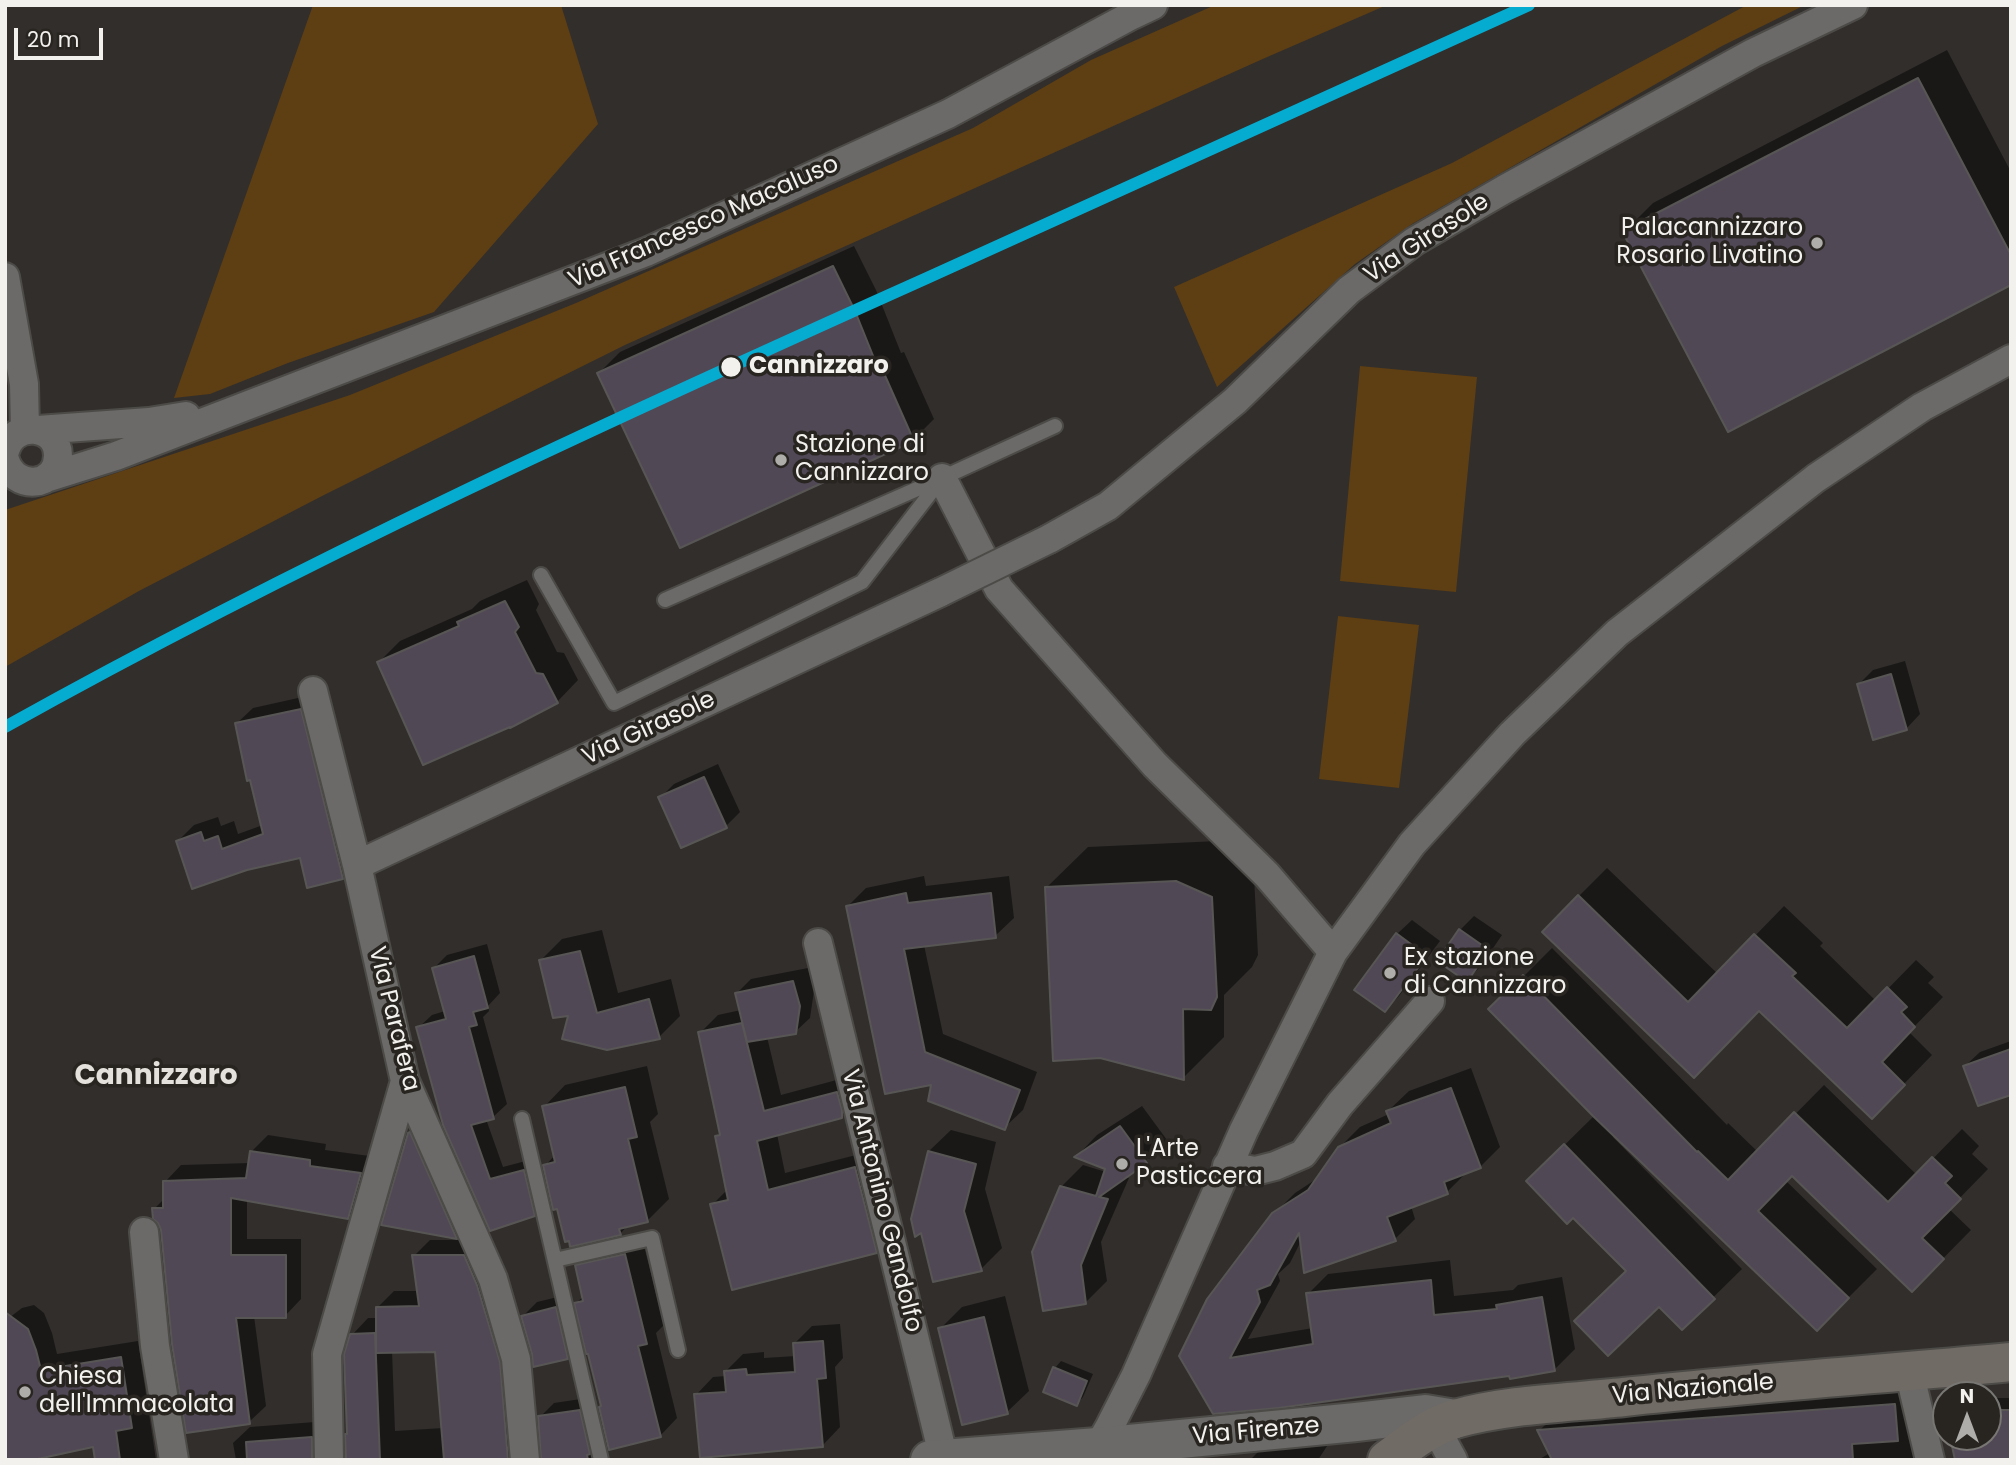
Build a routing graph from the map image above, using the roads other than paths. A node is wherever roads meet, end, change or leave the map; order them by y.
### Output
1 (1153, 5) edge
2 (1853, 5) edge
3 (5, 276) edge
4 (2011, 359) edge
5 (241, 407) junction
6 (1055, 426) dead end
7 (14, 444) edge
8 (942, 478) junction
9 (27, 483) edge
10 (541, 575) dead end
11 (665, 600) dead end
12 (313, 691) dead end
13 (357, 865) junction
14 (818, 943) dead end
15 (1333, 952) junction
16 (1430, 1001) dead end
17 (405, 1081) junction
18 (522, 1119) dead end
19 (1227, 1167) junction
20 (144, 1232) dead end
21 (555, 1260) junction
22 (678, 1350) dead end
23 (2011, 1362) edge
24 (1909, 1371) junction
25 (1356, 1422) junction
26 (1448, 1435) edge
27 (1208, 1448) edge
28 (1093, 1453) edge
29 (1034, 1455) edge
30 (1391, 1456) edge
31 (937, 1459) edge
32 (174, 1460) edge
33 (329, 1460) edge
34 (525, 1460) edge
35 (601, 1460) edge
36 (1930, 1460) edge

1 - 5 street, Via Francesco Macaluso
2 - 13 street, Via Girasole, bridge
3 - 7 street
4 - 15 street
5 - 7 street
5 - 9 street
6 - 8 lane
7 - 9 street
7 - 9 street
8 - 10 lane
8 - 11 lane
8 - 15 street
12 - 13 street, Via Parafera
13 - 17 street, Via Parafera
14 - 31 street, Via Antonino Gandolfo
15 - 19 street
16 - 19 street
17 - 33 street
17 - 34 street, Via Parafera
18 - 21 lane
19 - 28 street
20 - 32 street
21 - 22 lane
21 - 35 lane
23 - 24 main road, Via Nazionale
24 - 26 main road, Via Nazionale
24 - 36 street
25 - 26 street, Via Firenze
25 - 27 street, Via Firenze
25 - 30 street
26 - 30 main road, Via Nazionale
27 - 28 street, Via Firenze
28 - 29 street, Via Firenze
29 - 31 street, Via Firenze

